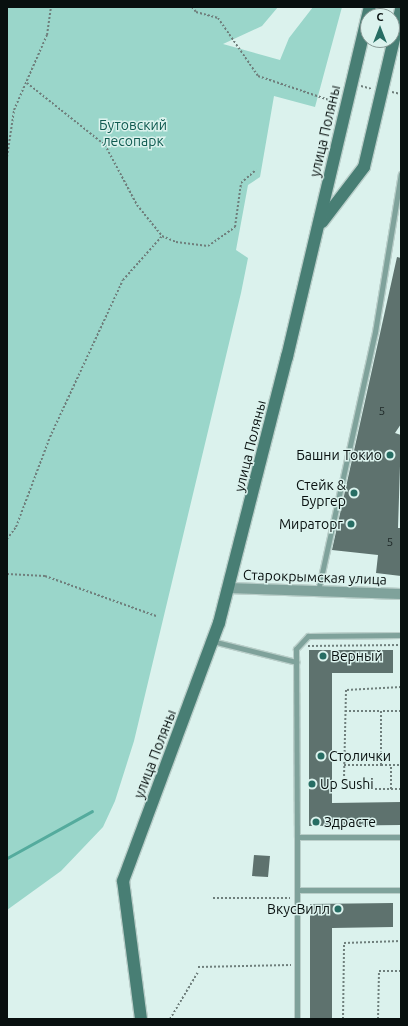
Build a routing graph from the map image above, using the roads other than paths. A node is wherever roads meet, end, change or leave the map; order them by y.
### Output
1 (370, 7) edge
2 (401, 9) edge
3 (396, 51) edge
4 (401, 174) edge
5 (319, 226) junction
6 (228, 588) junction
7 (318, 592) junction
8 (401, 594) edge
9 (401, 635) edge
10 (212, 641) junction
11 (296, 662) junction
12 (297, 837) junction
13 (401, 837) edge
14 (297, 890) junction
15 (401, 890) edge
16 (141, 1019) edge
17 (297, 1019) edge

1 - 5 main road, улица Поляны
2 - 3 main road
3 - 5 main road
4 - 7 lane
5 - 6 main road, улица Поляны
6 - 7 street, Старокрымская улица
6 - 10 main road, улица Поляны
7 - 8 street, Старокрымская улица
9 - 11 lane
10 - 11 lane
10 - 16 main road, улица Поляны
11 - 12 lane
12 - 13 lane
12 - 14 lane
14 - 15 lane
14 - 17 lane

